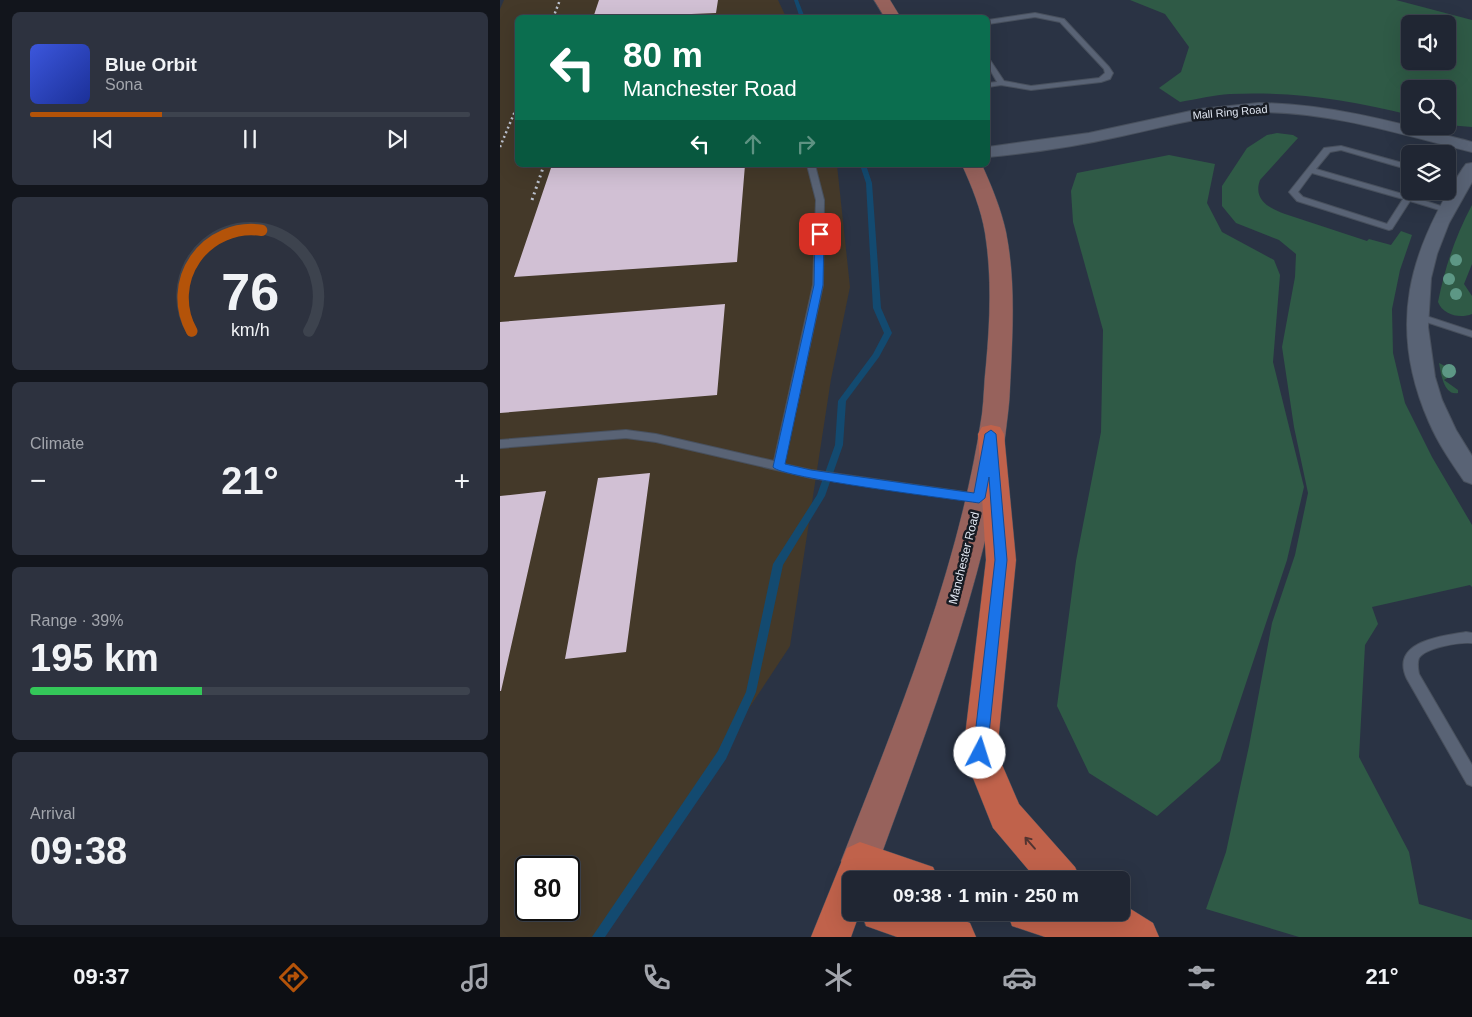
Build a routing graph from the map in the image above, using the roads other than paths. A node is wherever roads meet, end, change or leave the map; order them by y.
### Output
1 (882, 0) edge
2 (891, 15) edge
3 (990, 22) edge
4 (990, 64) edge
5 (1001, 83) junction
6 (990, 85) edge
7 (1472, 147) edge
8 (990, 152) edge
9 (1401, 166) edge
10 (812, 167) edge
11 (973, 167) edge
12 (1472, 168) edge
13 (1310, 170) junction
14 (1401, 193) edge
15 (1408, 200) edge
16 (1424, 200) edge
17 (1446, 209) junction
18 (1417, 316) junction
19 (1472, 334) edge
20 (991, 434) junction
21 (500, 444) edge
22 (778, 467) junction
23 (1472, 476) edge
24 (979, 498) junction
25 (1472, 638) edge
26 (1472, 779) edge
27 (863, 871) edge
28 (1054, 871) edge
29 (842, 917) edge
30 (922, 921) edge
31 (1057, 921) edge
32 (1114, 921) edge
33 (831, 937) edge
34 (956, 937) edge
35 (1112, 937) edge
36 (1139, 937) edge

1 - 2 main road
3 - 5 lane
4 - 5 lane
5 - 6 lane
7 - 8 street, Mall Ring Road
9 - 13 lane
10 - 22 lane
11 - 20 main road, Manchester Road
12 - 17 street
13 - 14 lane
13 - 15 lane
16 - 17 lane
17 - 18 street
18 - 19 lane
18 - 23 street
20 - 24 main road, Manchester Road
28 -> 20 highway
21 - 22 lane
22 - 24 lane
24 - 27 main road, Manchester Road
25 - 26 lane
29 - 33 highway, Manchester Road
30 - 34 highway
31 - 35 highway
32 - 36 highway

